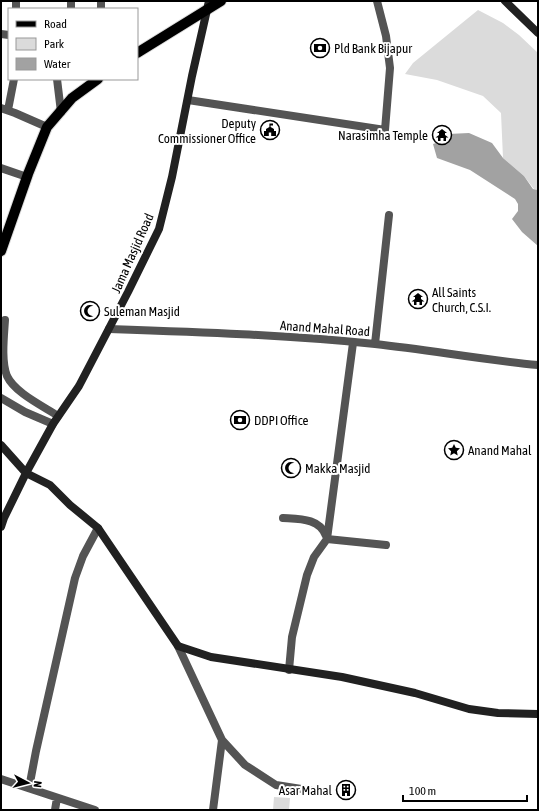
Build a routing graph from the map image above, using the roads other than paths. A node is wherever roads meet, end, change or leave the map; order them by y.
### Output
1 (221, 1) edge
2 (377, 1) edge
3 (505, 1) edge
4 (209, 5) edge
5 (538, 33) edge
6 (138, 52) edge
7 (14, 80) edge
8 (57, 80) edge
9 (97, 80) edge
10 (188, 100) junction
11 (5, 109) edge
12 (61, 112) junction
13 (47, 126) junction
14 (1, 168) edge
15 (27, 177) junction
16 (389, 215) dead end
17 (5, 225) edge
18 (1, 251) edge
19 (5, 320) dead end
20 (109, 329) junction
21 (353, 343) junction
22 (375, 344) junction
23 (538, 365) edge
24 (1, 398) edge
25 (58, 416) junction
26 (53, 424) junction
27 (1, 445) edge
28 (26, 473) junction
29 (282, 518) dead end
30 (1, 527) edge
31 (98, 528) junction
32 (327, 539) junction
33 (386, 546) dead end
34 (178, 646) junction
35 (289, 670) junction
36 (538, 714) edge
37 (222, 740) junction
38 (1, 779) edge
39 (29, 788) junction
40 (314, 791) dead end
41 (57, 798) junction
42 (54, 810) edge
43 (95, 810) edge
44 (213, 810) edge

1 - 4 main road
2 - 10 street
3 - 5 street
4 - 6 main road
4 - 10 street, Jama Masjid Road
7 - 11 street
8 - 12 street
9 - 12 main road
10 - 20 street, Jama Masjid Road
11 - 13 street
12 - 13 main road
13 - 15 main road
14 - 15 street
15 - 17 main road
16 - 22 street
17 - 18 main road
19 - 25 street
20 - 21 street, Anand Mahal Road
20 - 25 street, Jama Masjid Road
21 - 22 street, Anand Mahal Road
21 - 32 street
22 - 23 street, Anand Mahal Road
24 - 26 street
25 - 26 street, Jama Masjid Road
26 - 28 street, Jama Masjid Road
27 - 28 street
28 - 30 street, Jama Masjid Road
28 - 31 street
29 - 32 street
31 - 34 street
31 - 39 street
32 - 33 street
32 - 35 street
34 - 35 street
34 - 37 street
35 - 36 street
37 - 40 street
37 - 44 street
38 - 39 street
39 - 41 street
41 - 42 street
41 - 43 street

